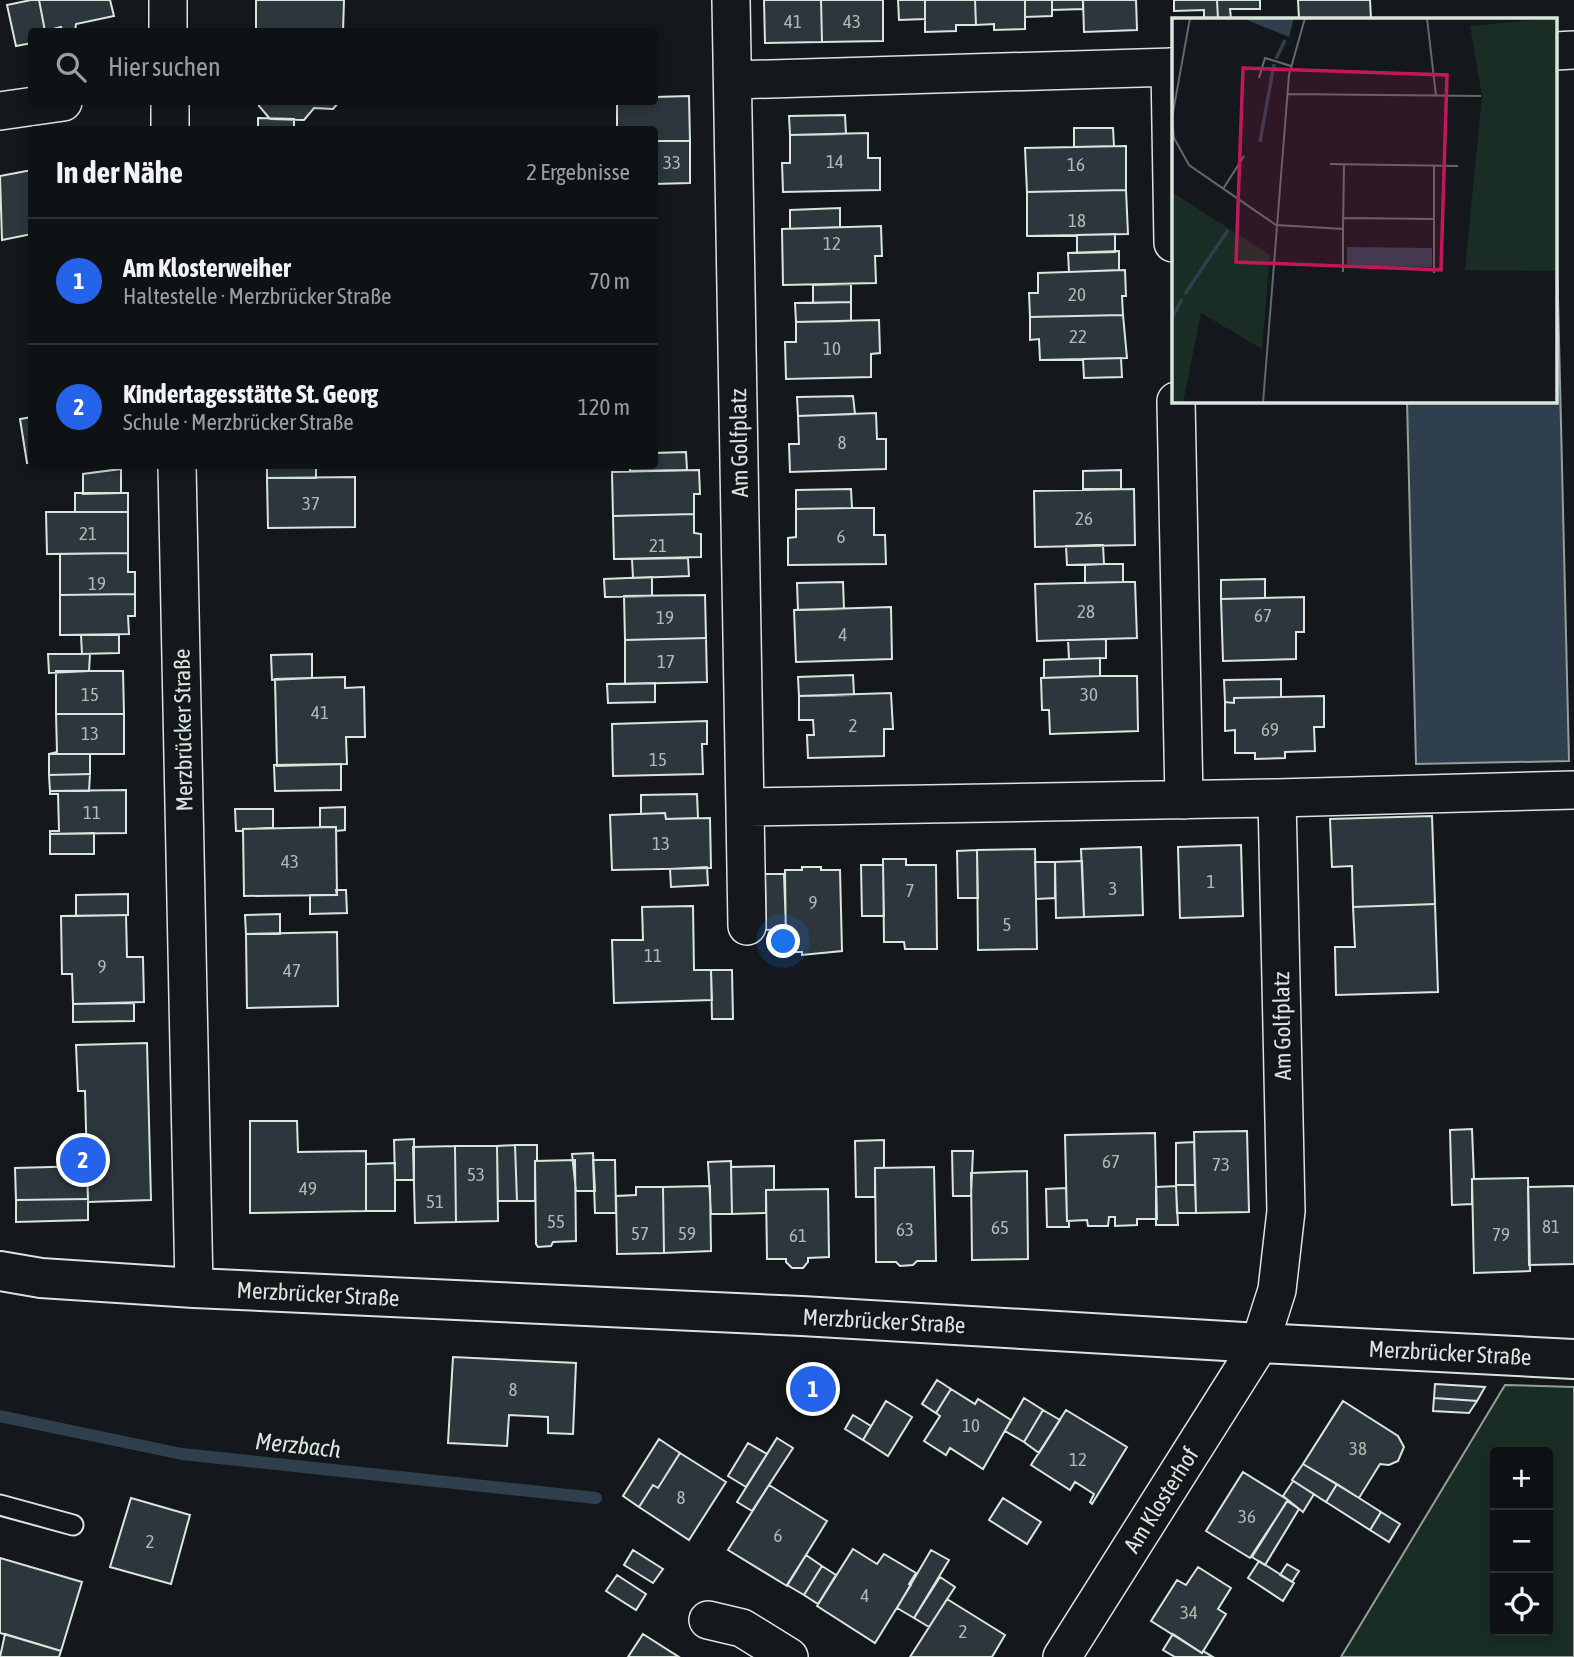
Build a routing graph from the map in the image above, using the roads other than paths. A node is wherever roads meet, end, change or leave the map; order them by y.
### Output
1 (167, 0) edge
2 (731, 0) edge
3 (168, 28) edge
4 (1574, 50) edge
5 (1556, 51) edge
6 (1172, 67) edge
7 (733, 80) junction
8 (42, 105) edge
9 (170, 105) edge
10 (0, 111) edge
11 (170, 126) edge
12 (1176, 402) edge
13 (177, 469) edge
14 (1574, 790) edge
15 (1277, 798) junction
16 (1184, 800) junction
17 (746, 807) junction
18 (747, 926) dead end
19 (0, 1271) edge
20 (194, 1288) junction
21 (1260, 1343) junction
22 (1574, 1359) edge
23 (0, 1505) edge
24 (74, 1525) dead end
25 (708, 1620) dead end
26 (789, 1657) edge
27 (1062, 1657) edge

1 - 3 street
2 - 7 street, Am Golfplatz
4 - 5 street
6 - 7 street
7 - 17 street, Am Golfplatz
8 - 10 street
9 - 11 street
12 - 16 street
13 - 20 street, Merzbrücker Straße
14 - 15 street
15 - 16 street
15 - 21 street, Am Golfplatz
16 - 17 street
17 - 18 street, Am Golfplatz
19 - 20 street, Merzbrücker Straße
20 - 21 street, Merzbrücker Straße
21 - 22 street, Merzbrücker Straße
21 - 27 street, Am Klosterhof
23 - 24 lane
25 - 26 street

